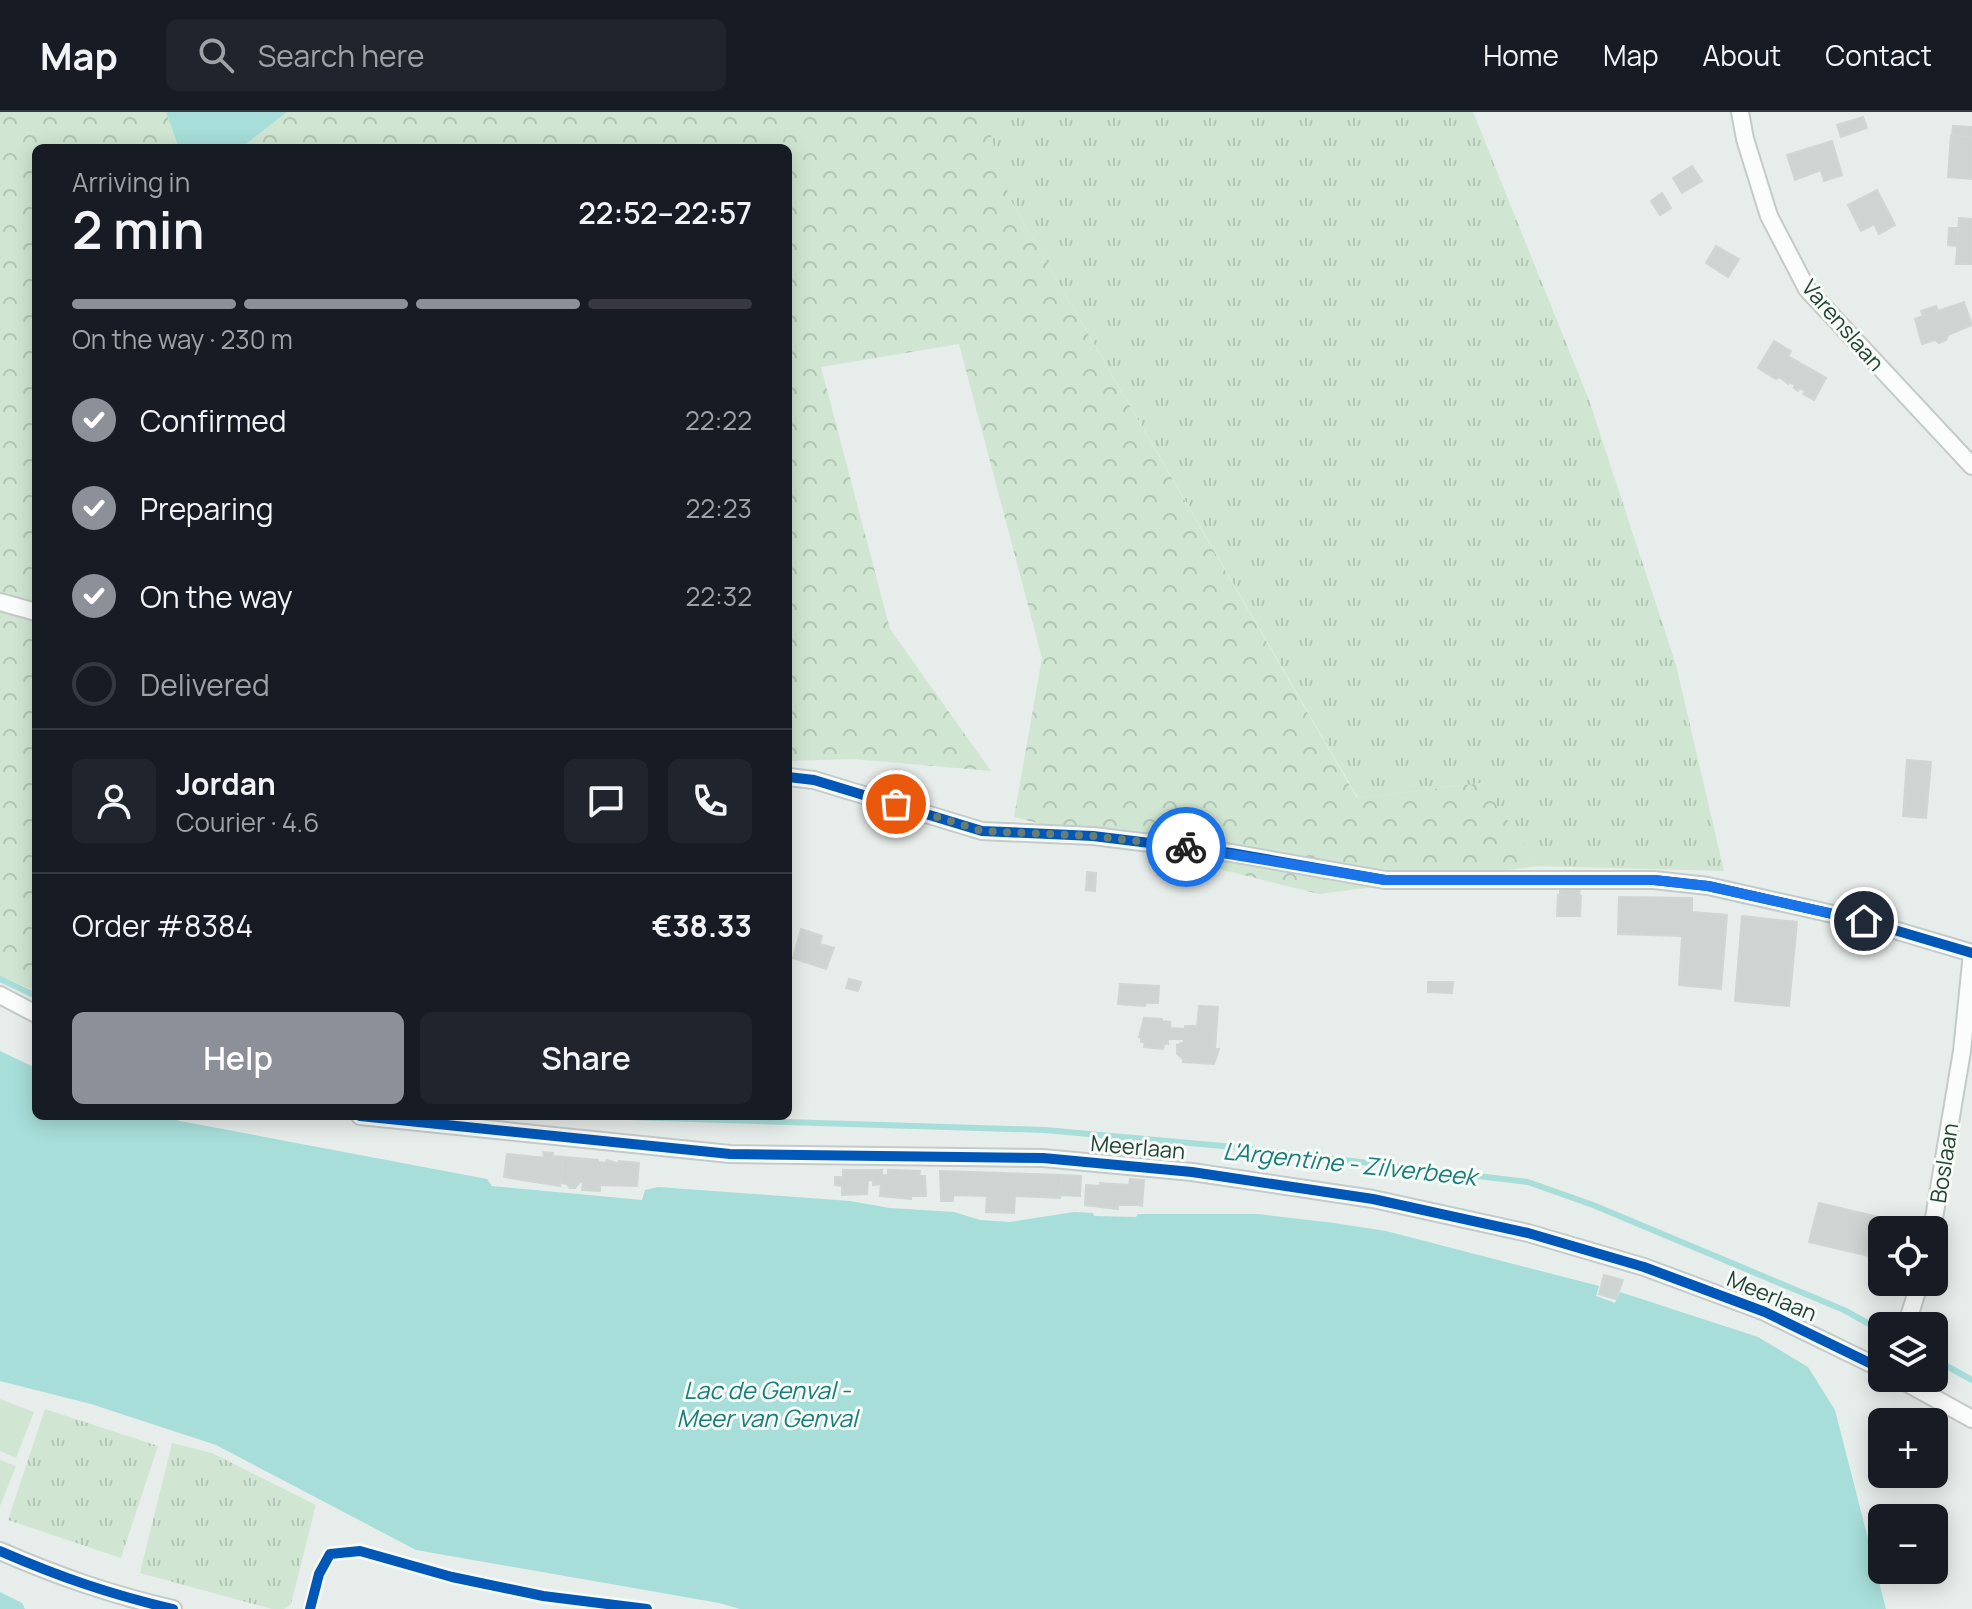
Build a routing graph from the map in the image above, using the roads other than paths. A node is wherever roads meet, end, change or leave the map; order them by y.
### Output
1 (1740, 112) edge
2 (1972, 466) edge
3 (0, 602) edge
4 (32, 611) edge
5 (792, 777) edge
6 (1972, 953) edge
7 (1971, 985) edge
8 (0, 995) edge
9 (32, 1012) edge
10 (399, 1120) edge
11 (1934, 1216) edge
12 (1868, 1362) edge
13 (1923, 1392) edge
14 (1972, 1419) edge
15 (0, 1551) edge
16 (173, 1609) edge

1 - 2 street, Varenslaan
3 - 4 street
5 - 6 street
6 - 7 street, Boslaan
7 - 11 street, Boslaan
8 - 9 street
10 - 12 street, Meerlaan
13 - 14 street
15 - 16 street

